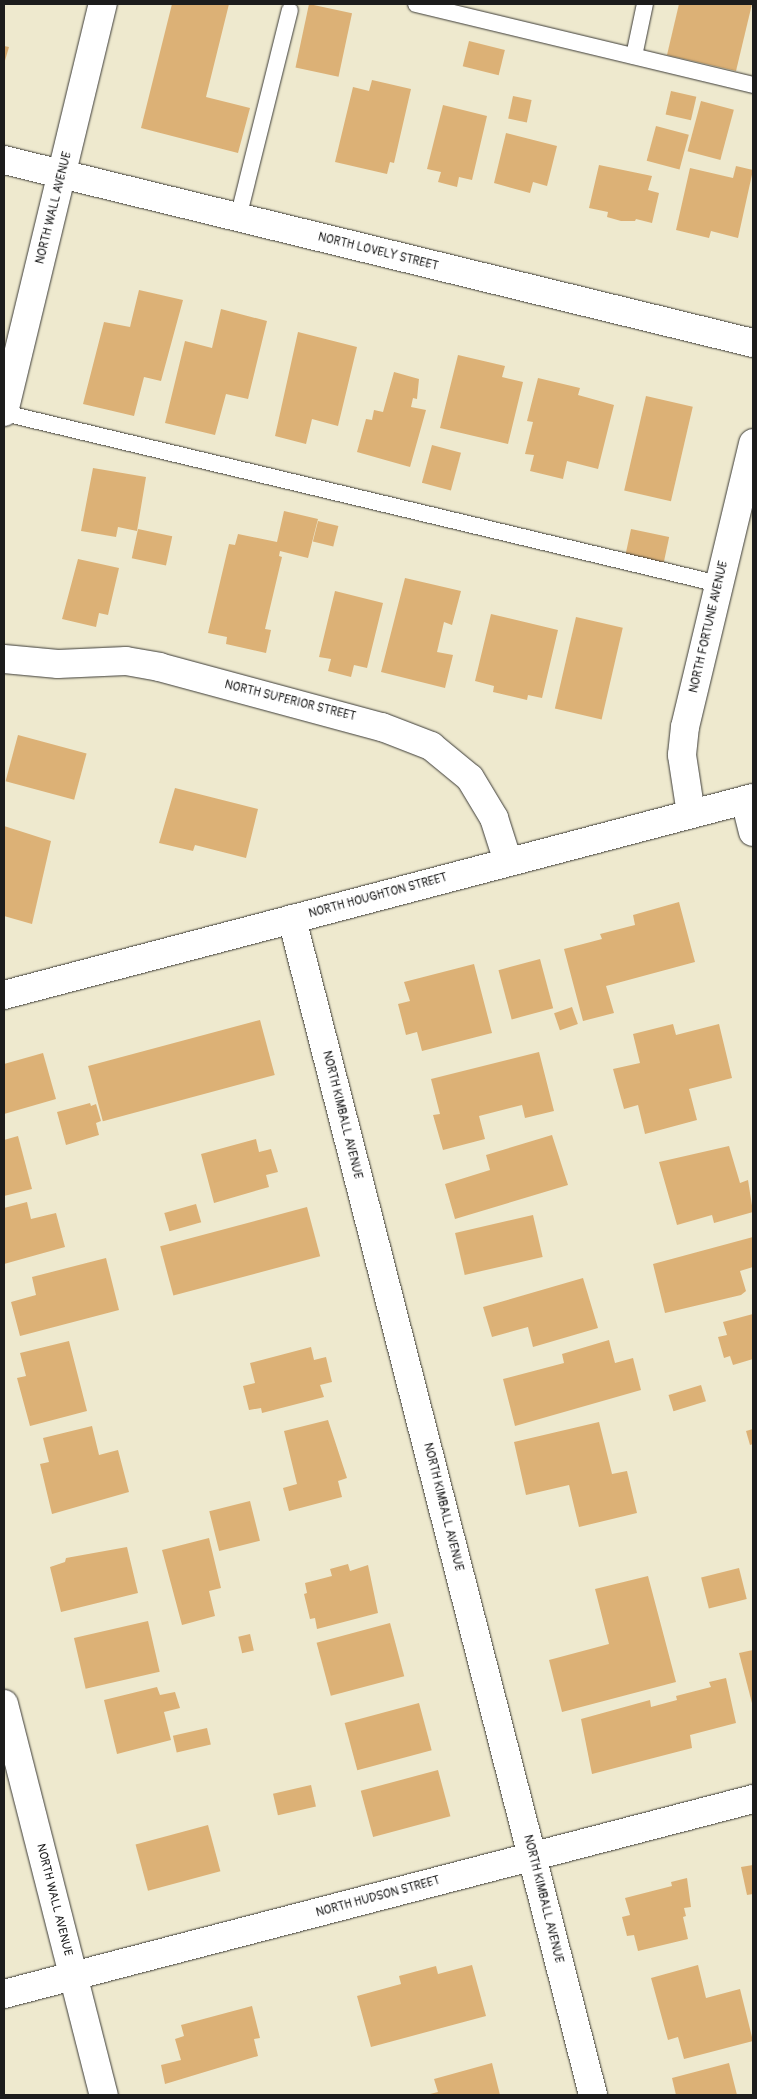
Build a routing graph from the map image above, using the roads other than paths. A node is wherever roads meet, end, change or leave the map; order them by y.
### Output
1 (103, 4) edge
2 (416, 4) edge
3 (645, 4) edge
4 (290, 10) dead end
5 (634, 56) junction
6 (753, 85) edge
7 (4, 160) edge
8 (62, 175) junction
9 (238, 218) junction
10 (753, 343) edge
11 (4, 412) edge
12 (753, 443) edge
13 (719, 584) junction
14 (4, 659) edge
15 (749, 799) edge
16 (692, 814) junction
17 (753, 832) edge
18 (508, 862) junction
19 (292, 919) junction
20 (4, 995) edge
21 (4, 1704) edge
22 (753, 1800) edge
23 (532, 1857) junction
24 (73, 1976) junction
25 (4, 1994) edge
26 (104, 2095) edge
27 (593, 2095) edge

1 - 8 street, NORTH WALL AVENUE
2 - 5 lane
3 - 5 lane
4 - 9 lane
5 - 6 lane
7 - 8 street, NORTH LOVELY STREET
8 - 9 street, NORTH LOVELY STREET
8 - 11 street, NORTH WALL AVENUE
9 - 10 street, NORTH LOVELY STREET
11 - 13 lane
12 - 13 street, NORTH FORTUNE AVENUE
13 - 16 street, NORTH FORTUNE AVENUE
14 - 18 street, NORTH SUPERIOR STREET
15 - 16 street, NORTH HOUGHTON STREET
15 - 17 street
16 - 18 street, NORTH HOUGHTON STREET
18 - 19 street, NORTH HOUGHTON STREET
19 - 20 street, NORTH HOUGHTON STREET
19 - 23 street, NORTH KIMBALL AVENUE
21 - 24 street, NORTH WALL AVENUE
22 - 23 street, NORTH HUDSON STREET
23 - 24 street, NORTH HUDSON STREET
23 - 27 street, NORTH KIMBALL AVENUE
24 - 25 street, NORTH HUDSON STREET
24 - 26 street, NORTH WALL AVENUE

